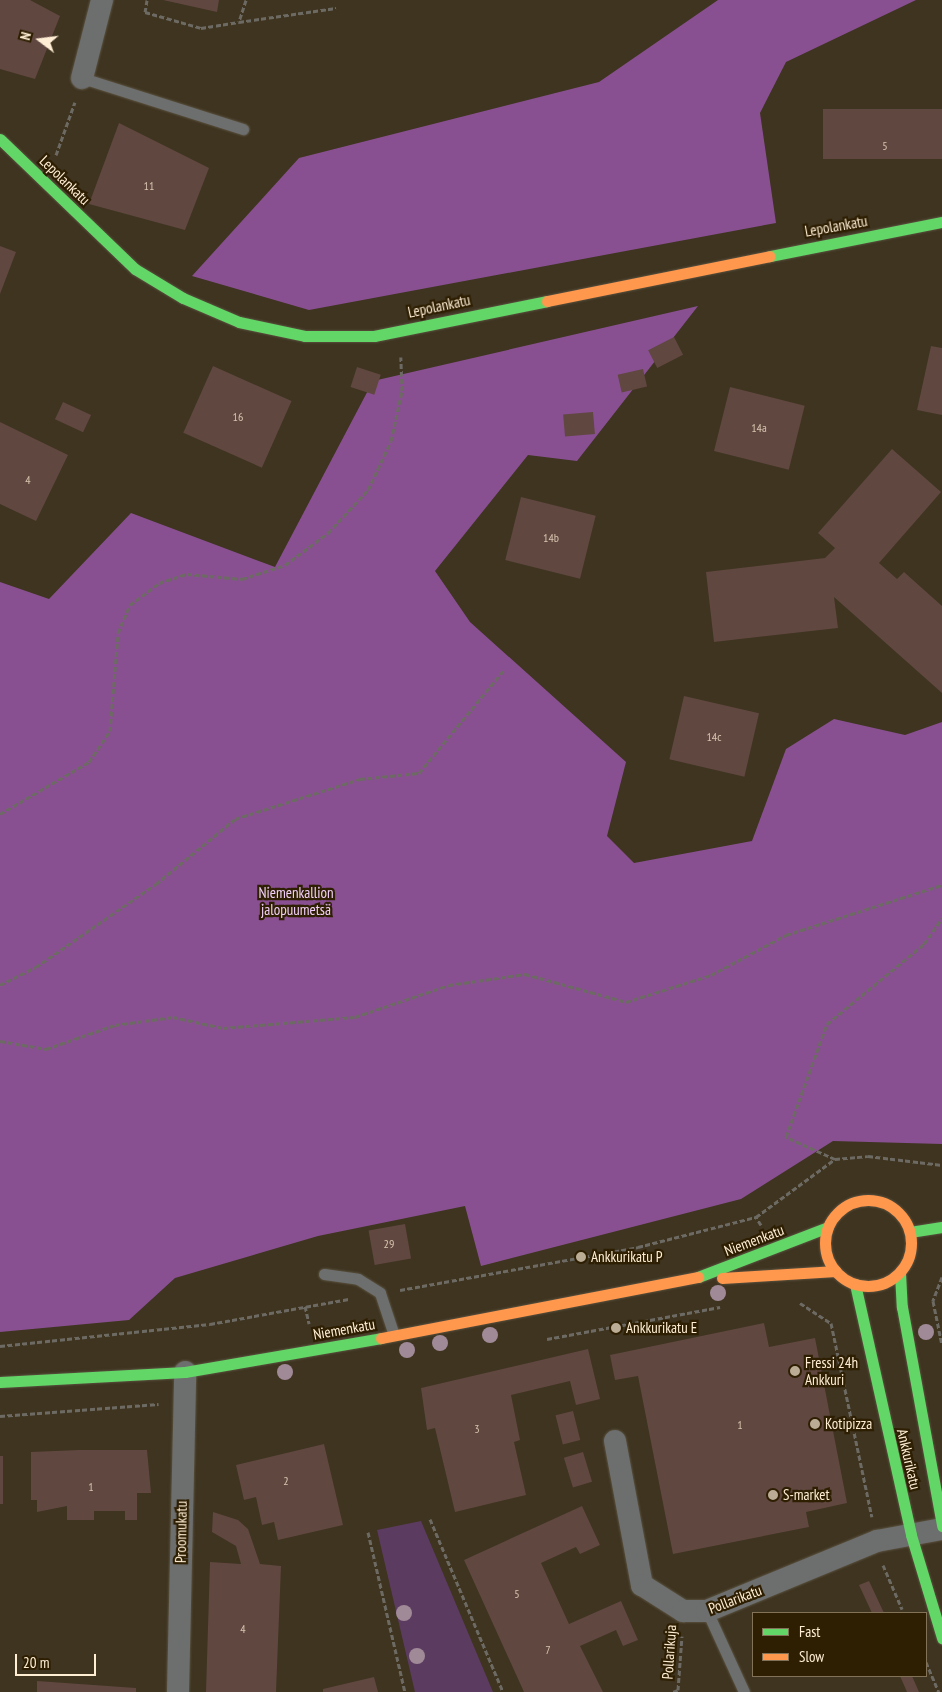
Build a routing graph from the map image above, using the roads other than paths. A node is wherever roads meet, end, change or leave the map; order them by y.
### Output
1 (102, 0) edge
2 (82, 78) joint
3 (243, 129) dead end
4 (0, 139) edge
5 (942, 222) edge
6 (828, 1227) junction
7 (942, 1227) edge
8 (910, 1232) junction
9 (836, 1271) junction
10 (900, 1272) junction
11 (324, 1274) dead end
12 (690, 1280) junction
13 (855, 1284) junction
14 (394, 1335) junction
15 (185, 1372) junction
16 (0, 1382) edge
17 (615, 1441) dead end
18 (942, 1527) edge
19 (911, 1535) junction
20 (707, 1611) junction
21 (942, 1638) edge
22 (178, 1692) edge
23 (744, 1692) edge

1 - 2 street
2 - 3 lane
4 - 5 street, Lepolankatu
6 - 8 street
6 - 9 street
6 - 12 street, Niemenkatu
7 - 8 street
8 - 10 street
9 - 12 street, Niemenkatu
9 - 13 street
10 - 13 street
10 - 18 street, Ankkurikatu
11 - 14 lane
12 - 14 street, Niemenkatu
13 - 19 street, Ankkurikatu
14 - 15 street, Niemenkatu
15 - 16 street, Niemenkatu
15 - 22 street, Proomukatu
17 - 20 street, Pollarikatu
18 - 19 street, Pollarikatu
19 - 20 street, Pollarikatu
19 - 21 street, Ankkurikatu
20 - 23 lane

